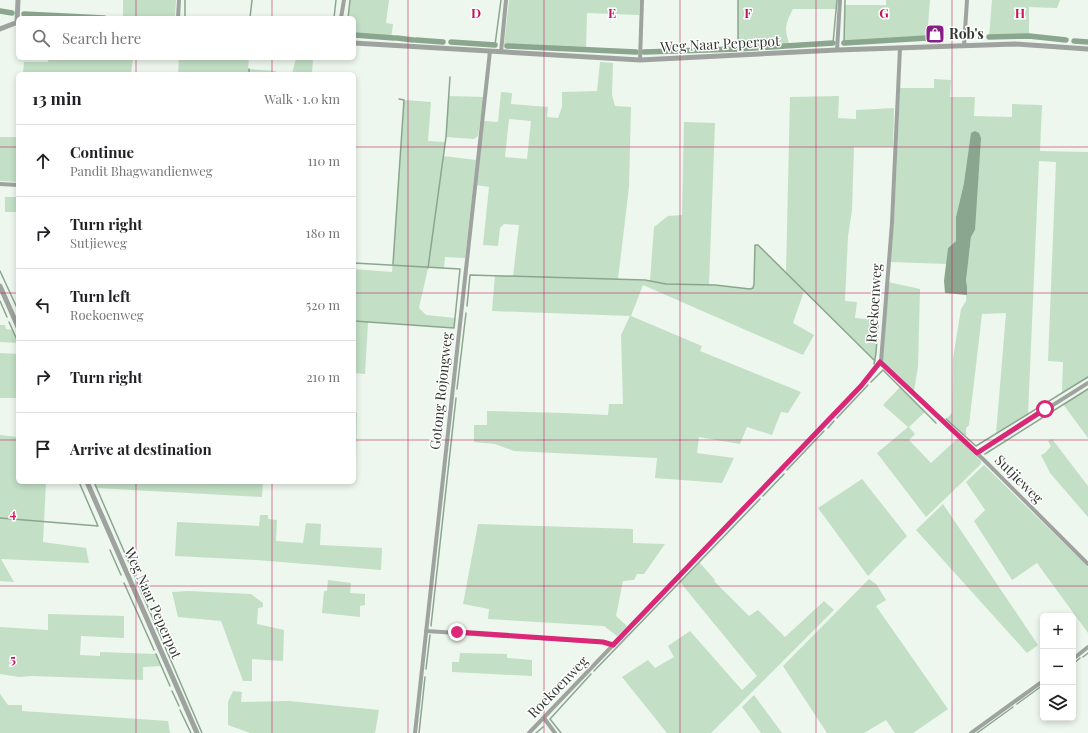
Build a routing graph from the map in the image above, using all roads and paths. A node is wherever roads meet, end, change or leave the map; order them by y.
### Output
1 (18, 0) edge
2 (179, 0) edge
3 (344, 0) edge
4 (506, 0) edge
5 (642, 0) edge
6 (840, 0) edge
7 (967, 0) edge
8 (18, 16) edge
9 (178, 16) edge
10 (341, 16) edge
11 (16, 23) edge
12 (0, 29) edge
13 (356, 43) edge
14 (964, 46) junction
15 (900, 48) junction
16 (1088, 49) edge
17 (837, 50) junction
18 (490, 51) junction
19 (501, 52) junction
20 (640, 60) junction
21 (0, 184) edge
22 (16, 185) edge
23 (0, 286) edge
24 (16, 322) edge
25 (880, 362) junction
26 (1088, 383) edge
27 (977, 453) junction
28 (88, 484) edge
29 (1088, 564) edge
30 (426, 631) junction
31 (613, 645) junction
32 (1088, 647) edge
33 (1076, 657) edge
34 (1040, 683) edge
35 (544, 718) junction
36 (197, 733) edge
37 (415, 733) edge
38 (529, 733) edge
39 (555, 733) edge
40 (971, 733) edge

1 - 8 street
2 - 9 street
3 - 10 street
4 - 19 street
5 - 20 street
6 - 17 street
7 - 14 street
11 - 12 street
13 - 18 street, Weg Naar Peperpot
14 - 15 street, Weg Naar Peperpot
14 - 16 street, Weg Naar Peperpot
15 - 17 street, Weg Naar Peperpot
15 - 25 street, Roekoenweg
17 - 20 street, Weg Naar Peperpot
18 - 19 street, Weg Naar Peperpot
18 - 30 street, Gotong Rojongweg
19 - 20 street, Weg Naar Peperpot
21 - 22 street
23 - 24 street
25 - 27 street, Sutjieweg
25 - 31 street, Roekoenweg
26 - 27 street
27 - 29 street, Sutjieweg
28 - 36 street, Weg Naar Peperpot
30 - 31 street
30 - 37 street, Gotong Rojongweg
31 - 35 street, Roekoenweg
32 - 33 street
34 - 40 street
35 - 38 street, Roekoenweg
35 - 39 street

